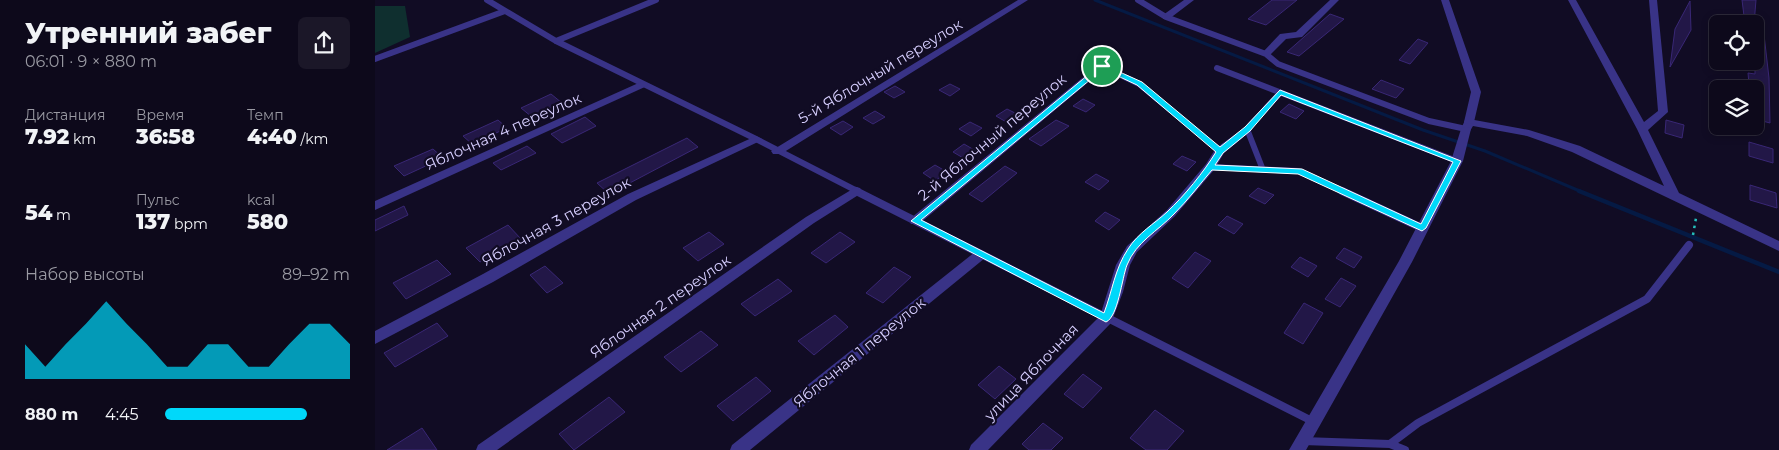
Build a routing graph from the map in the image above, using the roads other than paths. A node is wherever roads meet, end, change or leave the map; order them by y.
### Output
1 (487, 0) edge
2 (656, 0) edge
3 (1024, 0) edge
4 (1138, 0) edge
5 (1190, 0) edge
6 (1335, 0) edge
7 (1445, 0) edge
8 (1572, 0) edge
9 (1653, 0) edge
10 (505, 11) junction
11 (1166, 17) junction
12 (555, 40) junction
13 (1267, 54) junction
14 (1112, 58) dead end
15 (375, 59) edge
16 (1102, 66) junction
17 (1217, 68) dead end
18 (643, 84) junction
19 (1280, 92) junction
20 (1468, 125) junction
21 (1247, 129) junction
22 (1642, 129) junction
23 (755, 139) junction
24 (777, 151) junction
25 (1220, 151) junction
26 (1457, 161) junction
27 (1210, 167) junction
28 (1263, 170) junction
29 (855, 191) junction
30 (1675, 197) junction
31 (375, 206) edge
32 (915, 221) junction
33 (1422, 228) junction
34 (1689, 245) dead end
35 (1779, 246) edge
36 (980, 255) junction
37 (1106, 319) junction
38 (375, 338) edge
39 (1314, 422) junction
40 (1391, 444) junction
41 (1300, 446) edge
42 (484, 450) edge
43 (738, 450) edge
44 (977, 450) edge
45 (1405, 450) edge

1 - 10 lane
2 - 12 lane
3 - 24 street, 5-й Яблочный переулок
4 - 11 lane
5 - 11 street
6 - 13 street
7 - 20 street
8 - 22 street
9 - 22 street
10 - 12 lane
10 - 15 lane
11 - 13 lane
12 - 18 lane
13 - 20 lane
14 - 16 street, 2-й Яблочный переулок
16 - 25 lane
16 - 32 street, 2-й Яблочный переулок
17 - 19 lane
18 - 23 lane
18 - 31 street, Яблочная 4 переулок
19 - 21 lane
19 - 26 lane
20 - 26 street
20 - 30 street
21 - 25 street, улица Яблочная
21 - 28 lane
22 - 30 street
23 - 24 lane
23 - 38 street, Яблочная 3 переулок
24 - 29 lane
25 - 27 street, улица Яблочная
26 - 33 street
27 - 28 lane
27 - 37 street, улица Яблочная
28 - 33 lane
29 - 32 lane
29 - 42 street, Яблочная 2 переулок
30 - 35 street
32 - 36 lane
33 - 39 street
34 - 40 lane
36 - 37 lane
36 - 43 street, Яблочная 1 переулок
37 - 39 lane
37 - 44 street, улица Яблочная
39 - 41 street
40 - 41 lane
40 - 45 lane

